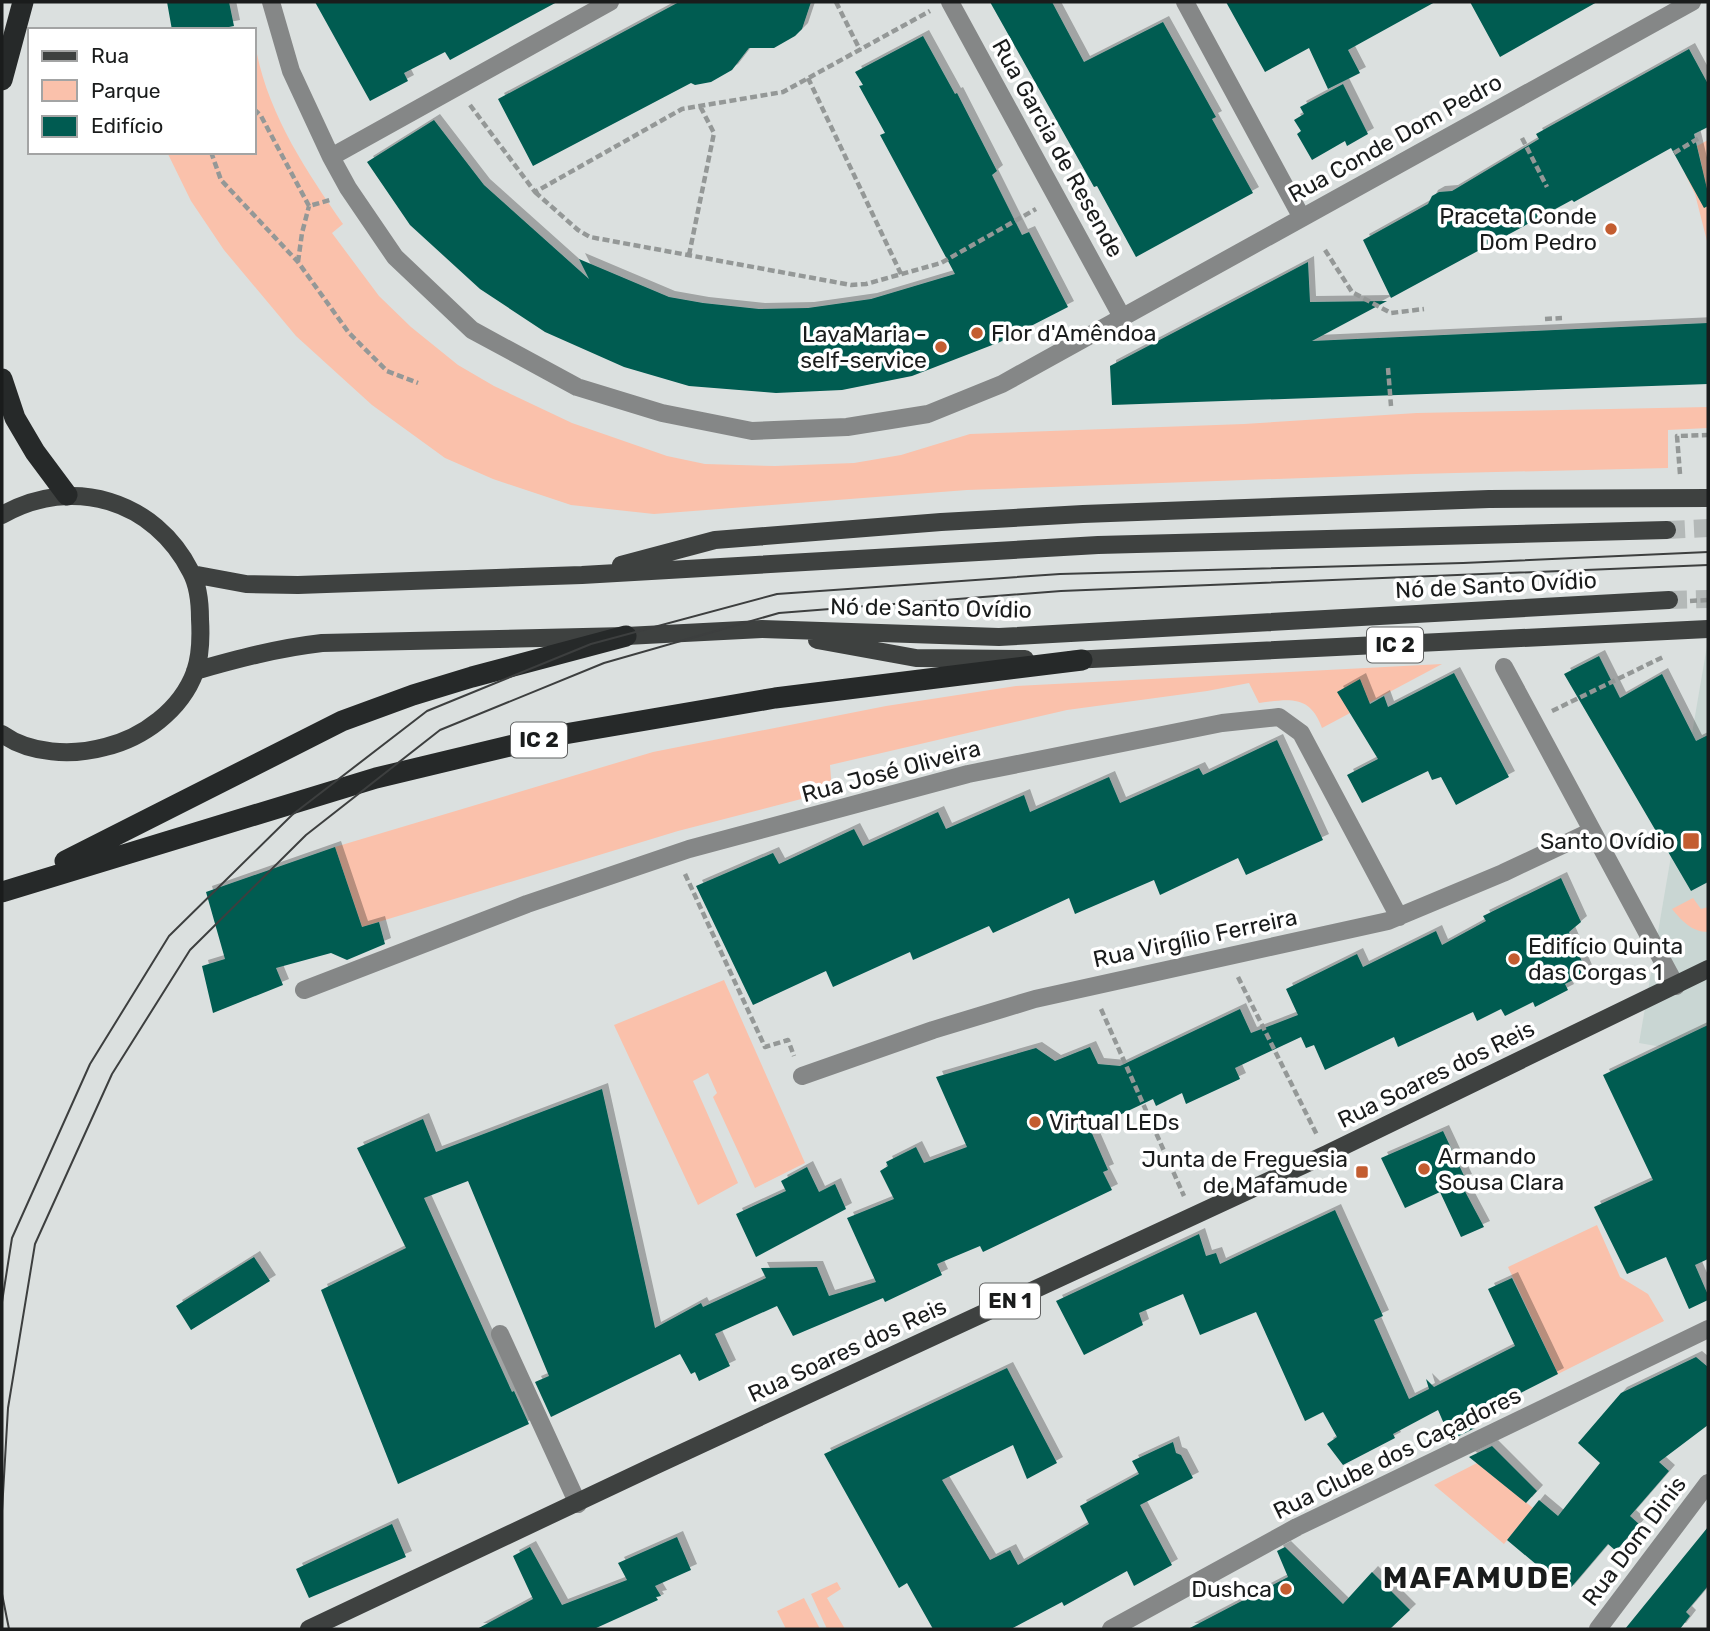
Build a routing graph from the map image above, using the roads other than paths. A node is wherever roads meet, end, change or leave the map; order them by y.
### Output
1 (23, 2) edge
2 (271, 2) edge
3 (610, 2) edge
4 (1185, 2) edge
5 (1689, 2) edge
6 (943, 4) edge
7 (2, 80) edge
8 (331, 157) junction
9 (1302, 218) junction
10 (1122, 317) junction
11 (2, 379) edge
12 (67, 495) junction
13 (1708, 498) edge
14 (2, 515) edge
15 (1667, 530) tunnel mouth
16 (192, 574) junction
17 (582, 575) junction
18 (1669, 600) tunnel mouth
19 (762, 629) junction
20 (1708, 629) edge
21 (626, 636) junction
22 (1082, 660) junction
23 (1504, 667) dead end
24 (195, 671) junction
25 (2, 734) edge
26 (1592, 831) junction
27 (6, 890) edge
28 (1399, 917) junction
29 (1708, 969) edge
30 (1676, 986) junction
31 (304, 990) dead end
32 (802, 1076) road end
33 (1708, 1329) edge
34 (500, 1334) dead end
35 (1708, 1483) edge
36 (578, 1504) junction
37 (309, 1629) edge
38 (1111, 1629) edge
39 (1598, 1629) edge

1 - 7 highway
2 - 8 street, Rua Conde Dom Pedro
3 - 8 street
4 - 9 street
5 - 9 street, Rua Conde Dom Pedro
6 - 10 street, Rua Garcia de Resende
8 - 10 street, Rua Conde Dom Pedro
9 - 10 street, Rua Conde Dom Pedro
11 - 12 highway
12 - 14 main road
12 - 16 main road
13 - 17 main road
15 - 17 main road, Nó de Santo Ovídio
16 - 17 main road
16 - 24 main road
18 - 19 main road, Nó de Santo Ovídio / IC 2
19 - 21 main road, Nó de Santo Ovídio / IC 2
19 - 22 main road, IC 2
20 - 22 main road, IC 2
21 - 24 main road, Nó de Santo Ovídio
21 - 27 highway, IC 2
22 - 27 highway, IC 2
23 - 26 street
24 - 25 main road
26 - 28 street, Rua Virgílio Ferreira
26 - 30 street
28 - 31 street, Rua José Oliveira
28 - 32 street, Rua Virgílio Ferreira
29 - 30 main road, Rua Soares dos Reis / EN 1
30 - 36 main road, Rua Soares dos Reis / EN 1
33 - 38 street, Rua Clube dos Caçadores
34 - 36 street
35 - 39 street, Rua Dom Dinis
36 - 37 main road, Rua Soares dos Reis / EN 1

